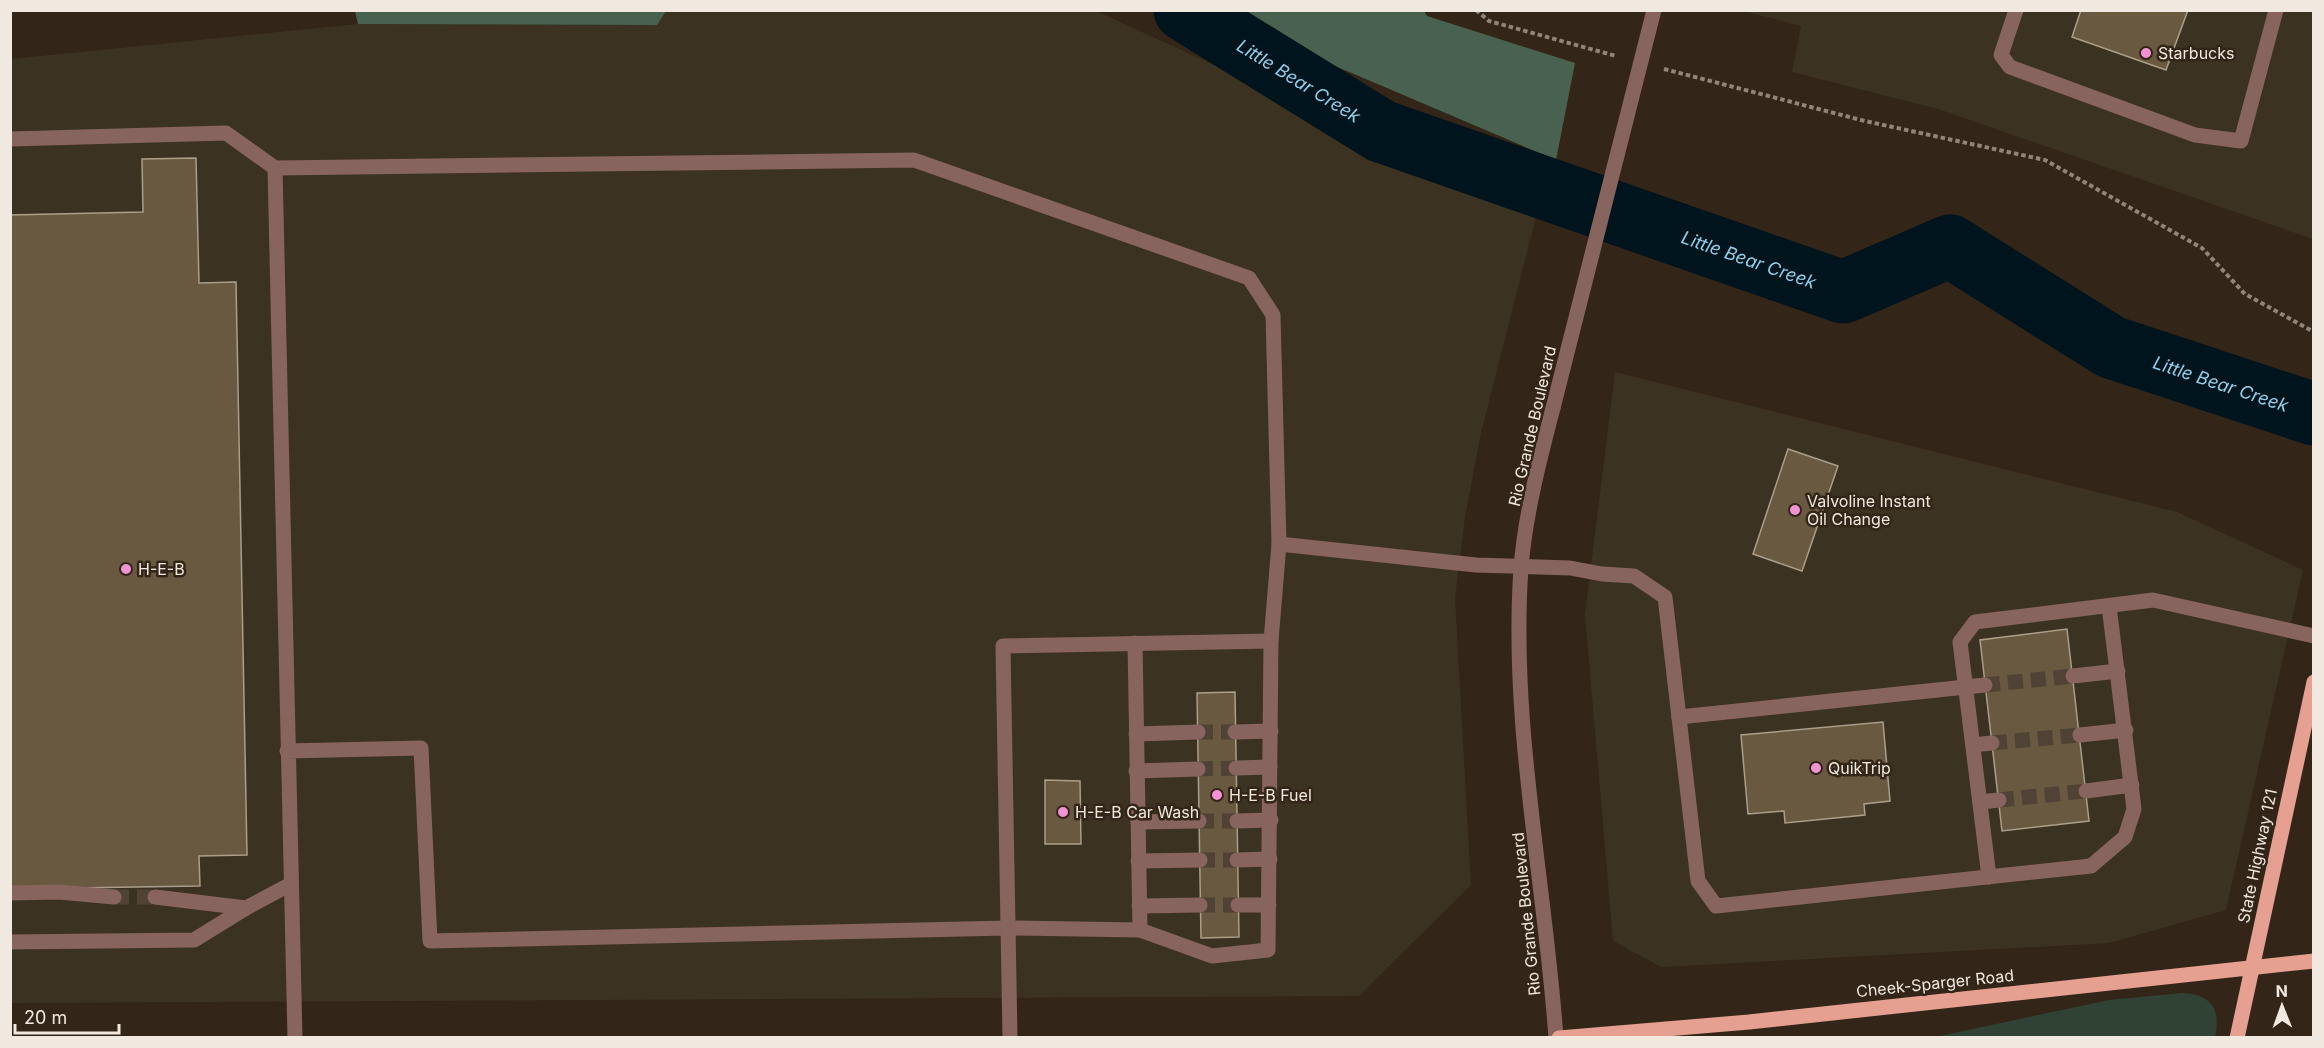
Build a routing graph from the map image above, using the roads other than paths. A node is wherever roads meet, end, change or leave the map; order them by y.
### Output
1 (1654, 10) edge
2 (2016, 10) edge
3 (2276, 10) edge
4 (10, 140) edge
5 (275, 168) junction
6 (1279, 544) junction
7 (1521, 567) junction
8 (2109, 606) junction
9 (2313, 636) edge
10 (1271, 641) junction
11 (1135, 643) junction
12 (2118, 671) junction
13 (2073, 676) tunnel mouth
14 (2313, 682) edge
15 (1985, 685) tunnel mouth
16 (1966, 688) junction
17 (1679, 717) junction
18 (2126, 730) junction
19 (1270, 731) junction
20 (1197, 732) tunnel mouth
21 (1236, 732) tunnel mouth
22 (1136, 734) junction
23 (2080, 735) tunnel mouth
24 (1992, 743) tunnel mouth
25 (1973, 745) junction
26 (287, 751) junction
27 (1270, 767) junction
28 (1236, 768) tunnel mouth
29 (1198, 769) tunnel mouth
30 (1136, 771) junction
31 (2132, 785) junction
32 (2086, 791) tunnel mouth
33 (1999, 800) tunnel mouth
34 (1980, 802) junction
35 (1237, 820) tunnel mouth
36 (1271, 820) junction
37 (1199, 821) tunnel mouth
38 (1138, 822) junction
39 (1270, 859) junction
40 (1200, 860) tunnel mouth
41 (1237, 860) tunnel mouth
42 (1138, 861) junction
43 (1989, 877) junction
44 (290, 885) junction
45 (10, 893) edge
46 (114, 897) tunnel mouth
47 (155, 897) tunnel mouth
48 (1200, 905) tunnel mouth
49 (1238, 905) tunnel mouth
50 (1269, 905) junction
51 (1139, 906) junction
52 (246, 908) junction
53 (1008, 928) junction
54 (1140, 930) junction
55 (10, 942) edge
56 (2313, 961) edge
57 (2252, 967) junction
58 (295, 1038) edge
59 (1010, 1038) edge
60 (1558, 1038) edge
61 (2236, 1038) edge

1 - 7 street, Rio Grande Boulevard, bridge
2 - 3 street
4 - 5 street
5 - 6 street
5 - 26 street
6 - 7 street
6 - 10 street
7 - 17 street
7 - 60 street, Rio Grande Boulevard
8 - 9 street
8 - 12 street
8 - 16 street
10 - 11 street
10 - 19 street
11 - 22 street
11 - 53 street
12 - 13 street
12 - 18 street
14 - 57 main road, State Highway 121
15 - 16 street
16 - 17 street
16 - 25 street
17 - 43 street
18 - 23 street
18 - 31 street
19 - 21 street
19 - 27 street
20 - 22 street
22 - 30 street
24 - 25 street
25 - 34 street
26 - 44 street
26 - 53 street
27 - 28 street
27 - 36 street
29 - 30 street
30 - 38 street
31 - 32 street
31 - 43 street
33 - 34 street
34 - 43 street
35 - 36 street
36 - 39 street
37 - 38 street
38 - 42 street
39 - 41 street
39 - 50 street
40 - 42 street
42 - 51 street
44 - 52 street
44 - 58 street
45 - 46 street
47 - 52 street
48 - 51 street
49 - 50 street
50 - 54 street
51 - 54 street
52 - 55 street
53 - 54 street
53 - 59 street
56 - 57 main road, Cheek-Sparger Road
57 - 60 main road, Cheek-Sparger Road
57 - 61 main road, State Highway 121

